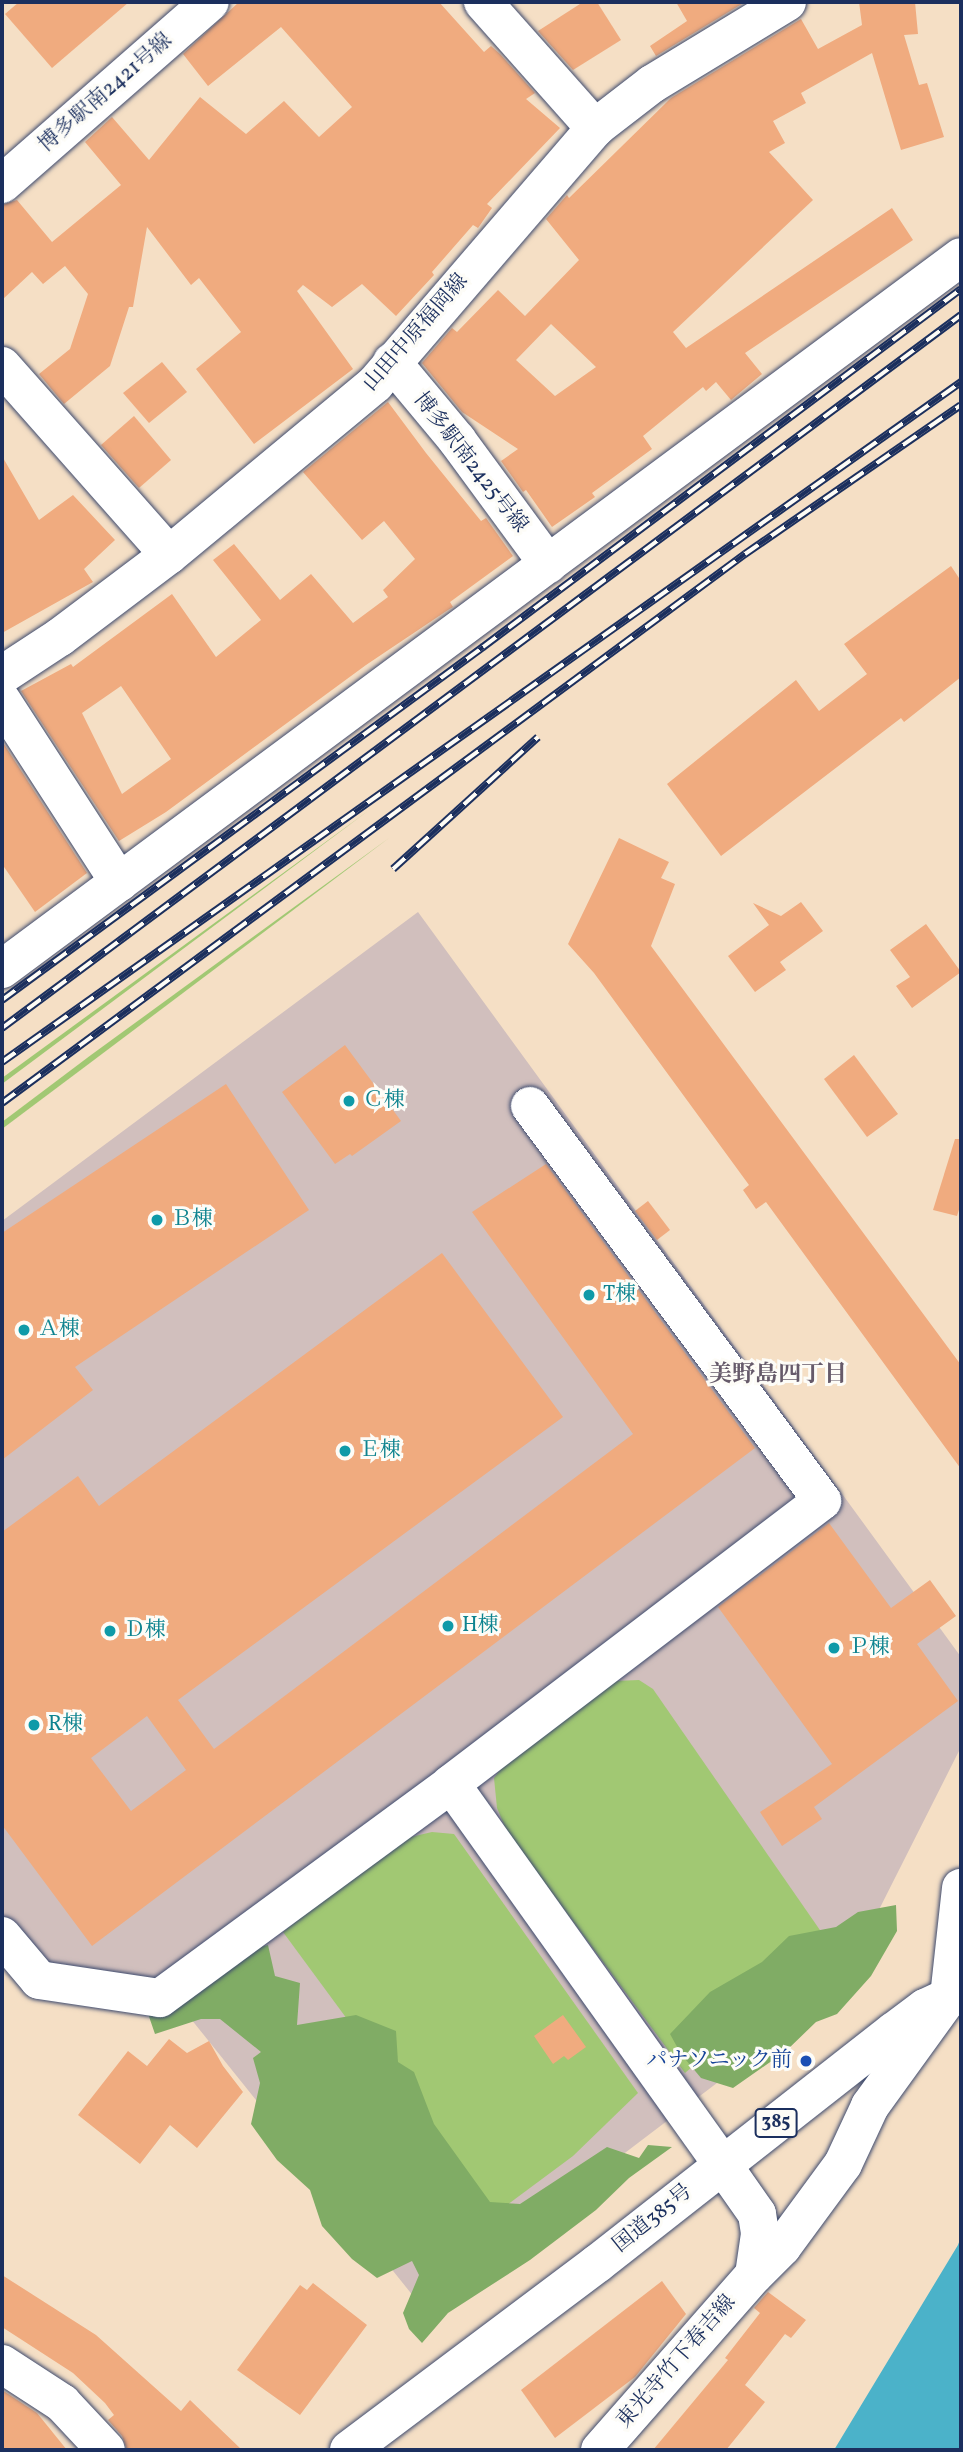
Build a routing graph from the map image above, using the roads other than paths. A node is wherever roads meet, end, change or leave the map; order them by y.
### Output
1 (210, 2) edge
2 (483, 2) edge
3 (787, 2) edge
4 (595, 128) junction
5 (2, 184) edge
6 (961, 257) edge
7 (391, 362) junction
8 (2, 366) edge
9 (169, 555) junction
10 (548, 565) junction
11 (2, 675) edge
12 (2, 701) edge
13 (119, 882) junction
14 (2, 969) edge
15 (530, 1106) dead end
16 (451, 1784) junction
17 (961, 1888) edge
18 (2, 1936) edge
19 (955, 1997) edge
20 (722, 2164) junction
21 (754, 2274) junction
22 (2, 2364) edge
23 (106, 2450) edge
24 (349, 2450) edge
25 (600, 2450) edge

1 - 5 main road, 博多駅南2421号線
2 - 4 main road
3 - 4 main road, 山田中原福岡線
4 - 7 main road, 山田中原福岡線
6 - 10 main road
7 - 9 main road, 山田中原福岡線
7 - 10 main road, 博多駅南2425号線
8 - 9 main road
9 - 11 main road, 山田中原福岡線
10 - 13 main road
12 - 13 main road
13 - 14 main road
15 - 16 main road
16 - 18 main road
16 - 20 main road
17 - 19 main road
19 - 20 main road, 国道385号 / 385
19 - 21 main road, 東光寺竹下春吉線
20 - 21 main road
20 - 24 main road, 国道385号 / 385
21 - 25 main road, 東光寺竹下春吉線
22 - 23 main road

